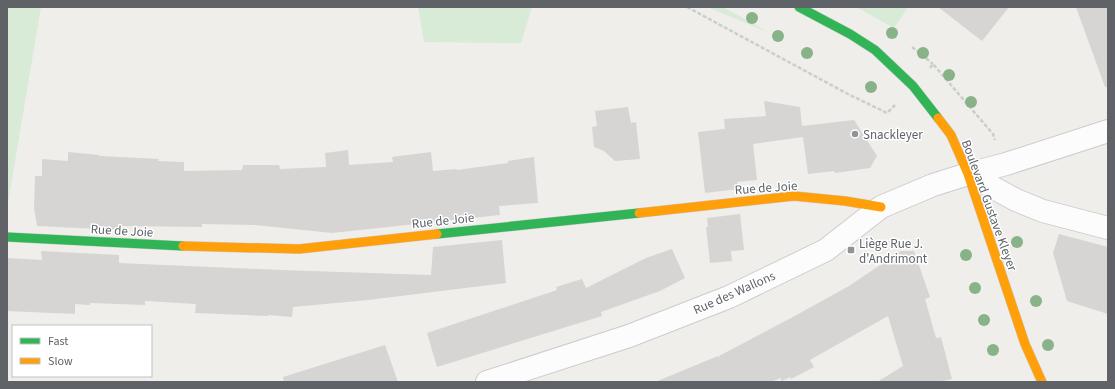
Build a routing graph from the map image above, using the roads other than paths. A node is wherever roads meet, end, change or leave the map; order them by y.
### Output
1 (799, 7) edge
2 (1108, 131) edge
3 (968, 174) junction
4 (881, 206) junction
5 (1108, 228) edge
6 (7, 238) edge
7 (487, 382) edge
8 (1042, 382) edge

1 - 3 street, Boulevard Gustave Kleyer
2 - 3 street, Rue des Wallons
3 - 4 street, Rue des Wallons
3 - 5 street
3 - 8 street, Boulevard Gustave Kleyer
4 - 6 street, Rue de Joie
4 - 7 street, Rue des Wallons

